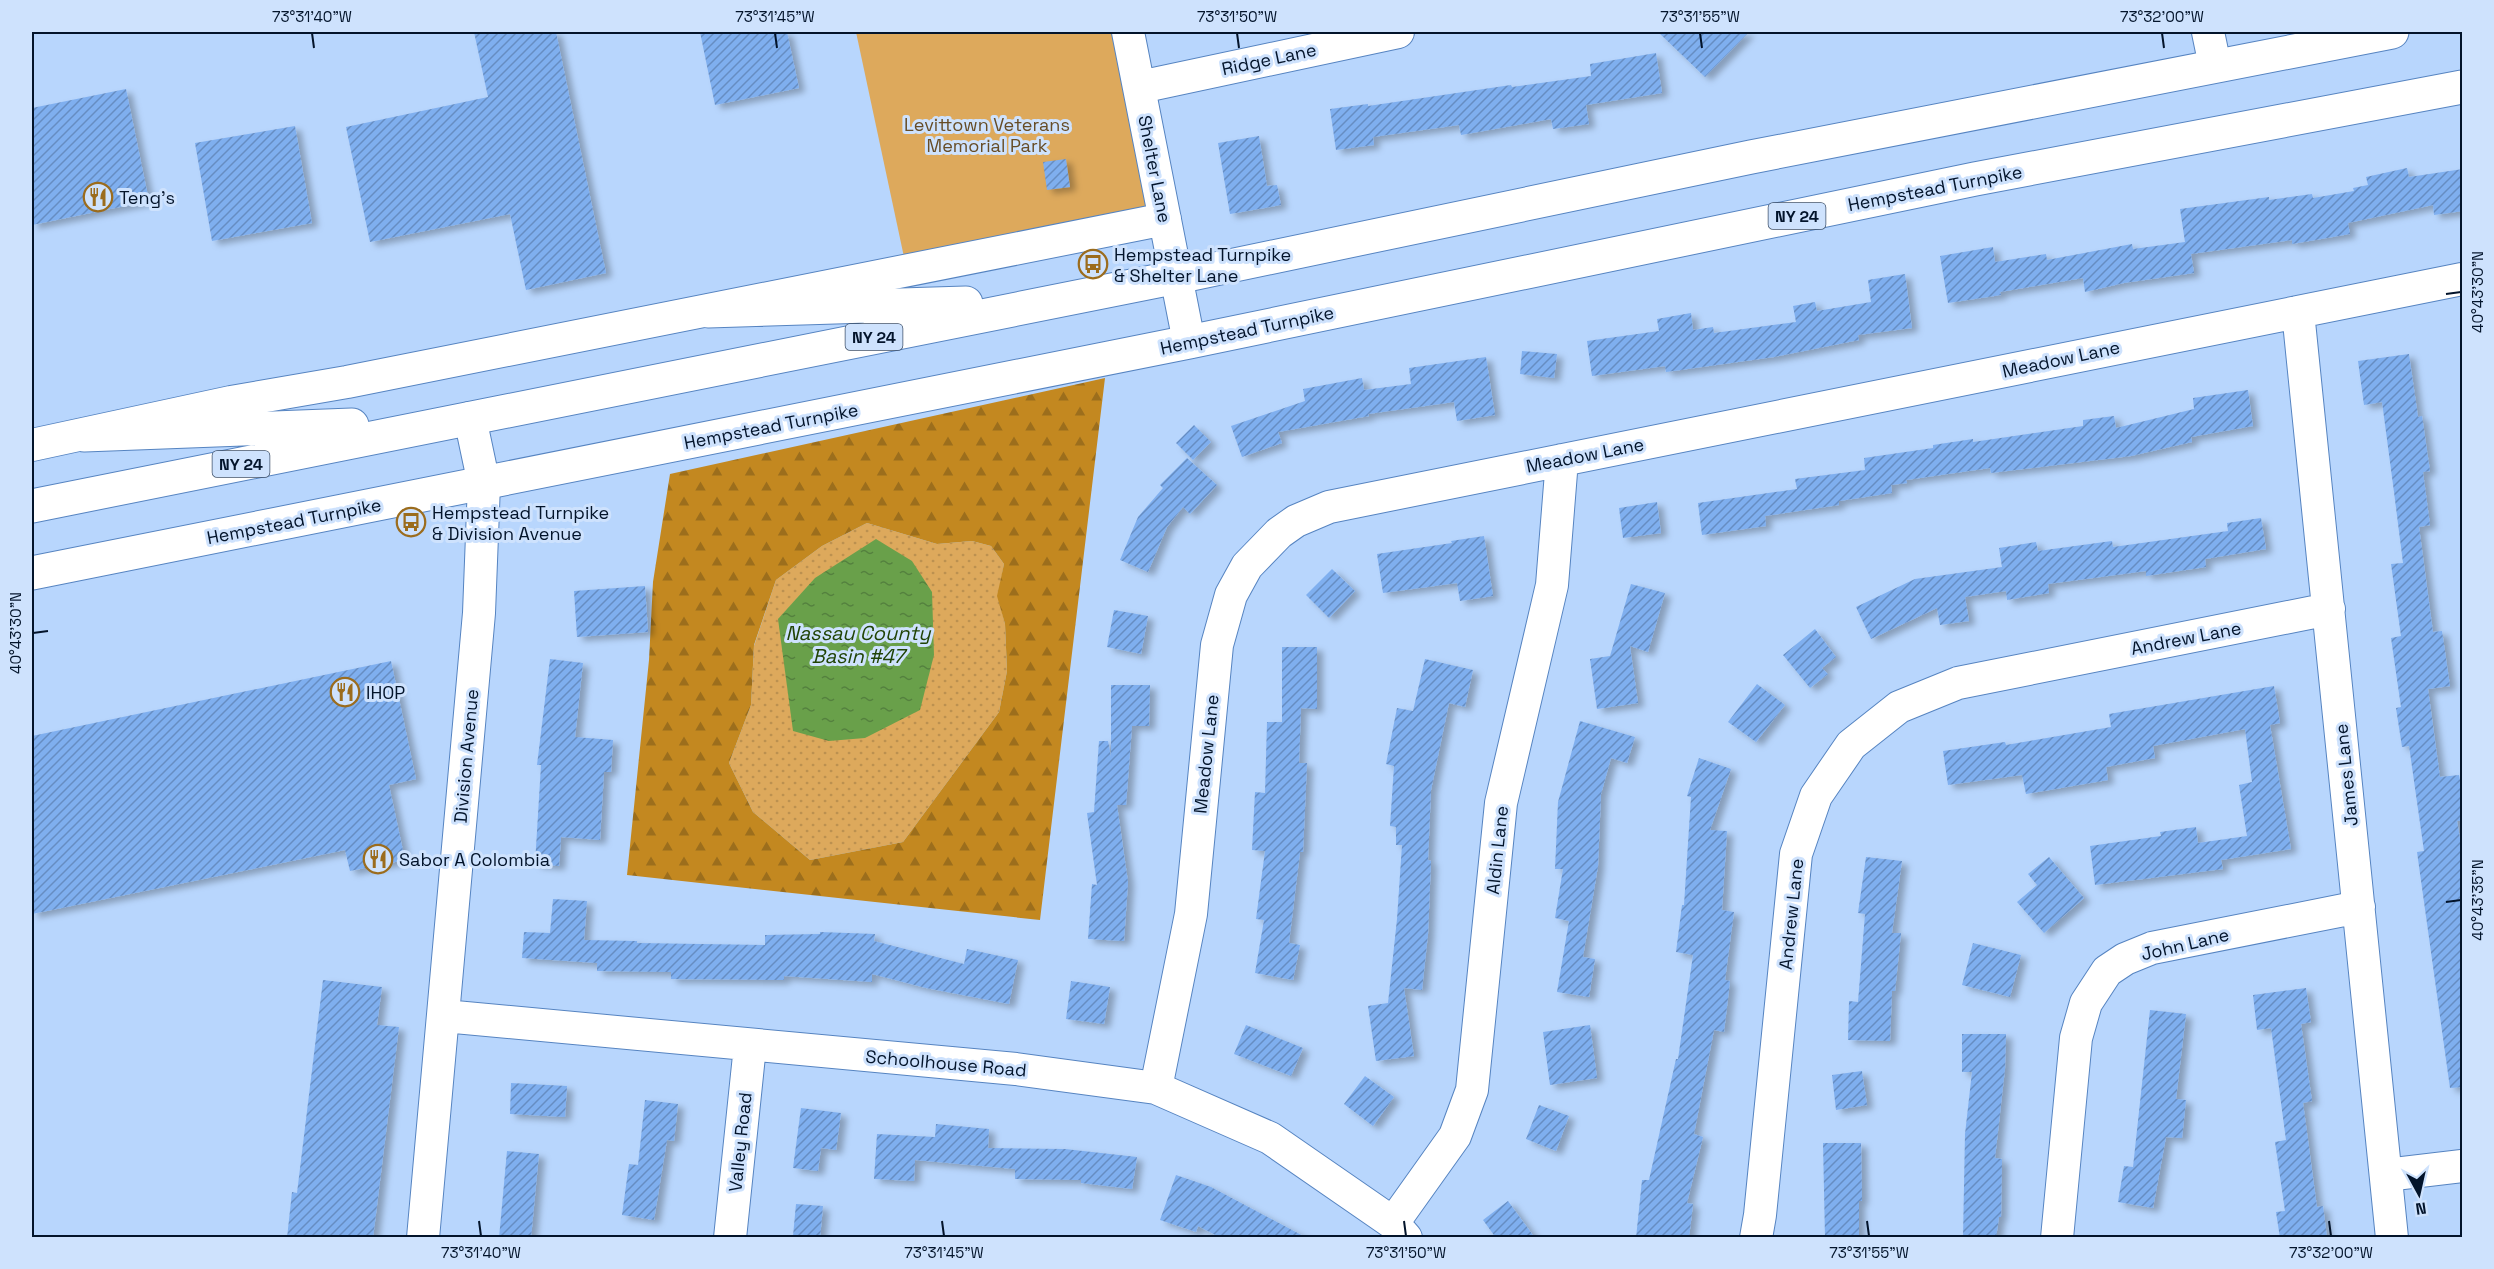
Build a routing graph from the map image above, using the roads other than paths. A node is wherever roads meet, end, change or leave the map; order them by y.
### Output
1 (1128, 32) edge
2 (1398, 32) edge
3 (2208, 32) edge
4 (2392, 32) edge
5 (2215, 66) junction
6 (1140, 87) junction
7 (2463, 87) edge
8 (1165, 219) junction
9 (1177, 278) junction
10 (2463, 279) edge
11 (1061, 300) junction
12 (708, 311) junction
13 (2298, 312) junction
14 (1190, 342) junction
15 (460, 420) junction
16 (84, 435) junction
17 (32, 445) edge
18 (1562, 460) junction
19 (484, 484) junction
20 (32, 506) edge
21 (32, 573) edge
22 (2329, 609) junction
23 (2359, 907) junction
24 (444, 1016) junction
25 (750, 1046) junction
26 (1156, 1088) junction
27 (2463, 1166) edge
28 (2386, 1174) junction
29 (1400, 1230) edge
30 (423, 1238) edge
31 (730, 1238) edge
32 (1756, 1238) edge
33 (2057, 1238) edge
34 (2391, 1238) edge

1 - 6 street, Shelter Lane
2 - 6 street, Ridge Lane
3 - 5 street
4 - 5 main road, NY 24
5 - 9 main road, NY 24
6 - 8 street, Shelter Lane
7 - 14 main road, Hempstead Turnpike / NY 24
8 - 9 street, Shelter Lane
8 - 12 street
9 - 11 main road, NY 24
9 - 14 street, Shelter Lane
10 - 13 street, Meadow Lane
11 - 12 main road
11 - 15 main road, NY 24
12 - 16 street
13 - 18 street, Meadow Lane
13 - 22 street, James Lane
14 - 19 main road, Hempstead Turnpike / NY 24
15 - 16 main road
15 - 19 street, Division Avenue
15 - 20 main road, NY 24
16 - 17 street
18 - 26 street, Meadow Lane
18 - 29 street, Aldin Lane
19 - 21 main road, Hempstead Turnpike / NY 24
19 - 24 street, Division Avenue
22 - 23 street, James Lane
22 - 32 street, Andrew Lane
23 - 28 street, James Lane
23 - 33 street, John Lane
24 - 25 street, Schoolhouse Road
24 - 30 street, Division Avenue
25 - 26 street, Schoolhouse Road
25 - 31 street, Valley Road
26 - 29 street, Schoolhouse Road
27 - 28 street
28 - 34 street, James Lane

